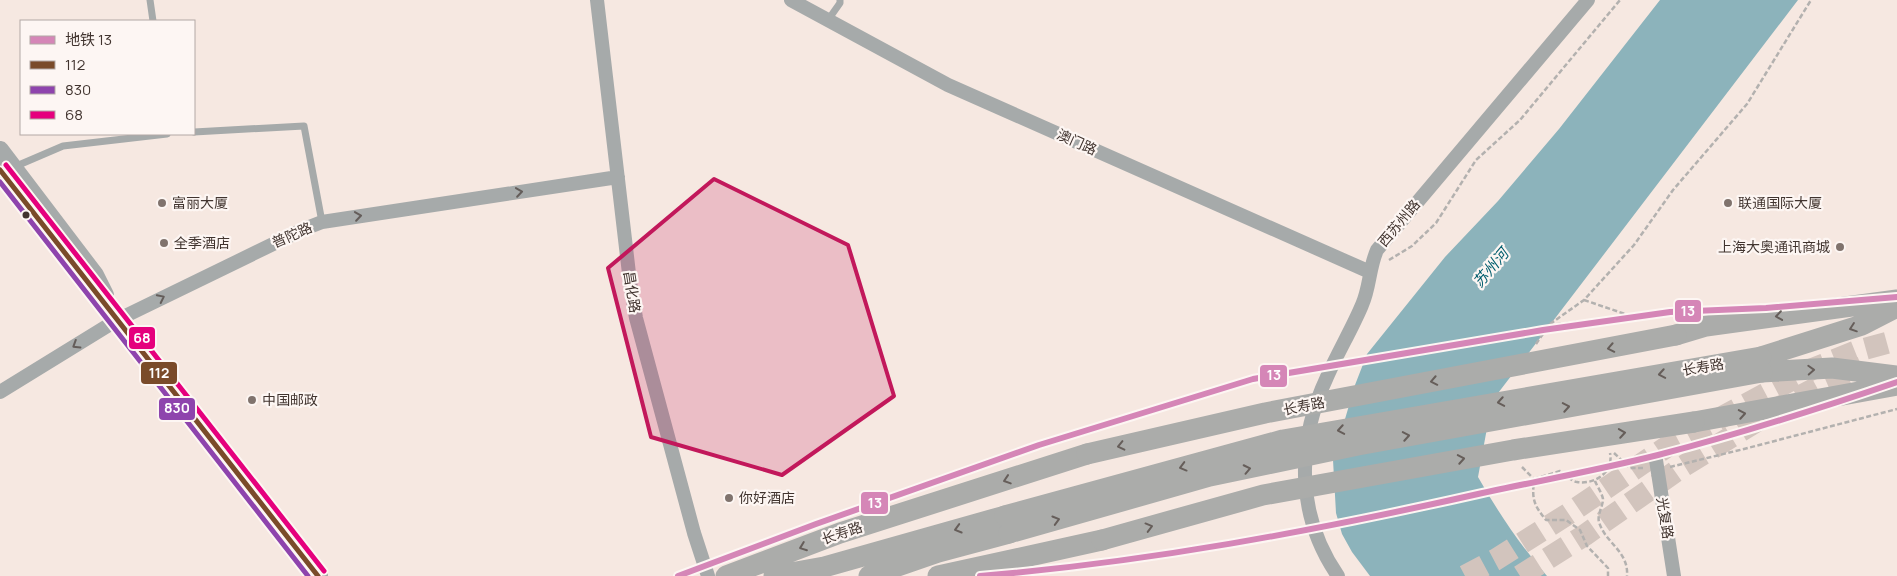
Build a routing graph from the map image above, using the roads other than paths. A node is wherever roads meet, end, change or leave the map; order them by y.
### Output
1 (150, 0) edge
2 (597, 0) edge
3 (791, 0) edge
4 (840, 0) edge
5 (1588, 0) edge
6 (153, 20) edge
7 (828, 20) junction
8 (195, 132) edge
9 (158, 135) edge
10 (0, 150) edge
11 (7, 169) edge
12 (618, 177) junction
13 (322, 222) junction
14 (1370, 272) junction
15 (1897, 300) edge
16 (1897, 307) edge
17 (117, 320) junction
18 (1762, 365) junction
19 (1897, 376) edge
20 (1897, 385) edge
21 (0, 392) edge
22 (1657, 464) road end
23 (1007, 524) junction
24 (318, 576) edge
25 (708, 576) edge
26 (726, 576) edge
27 (774, 576) edge
28 (869, 576) edge
29 (938, 576) edge
30 (1338, 576) edge
31 (1674, 576) edge

1 - 6 lane
2 - 12 street, 昌化路
3 - 7 street, 澳门路
4 - 7 lane
5 - 14 street, 西苏州路
7 - 14 street, 澳门路
8 - 13 lane
9 - 11 lane
10 - 11 street
11 - 17 main road
13 -> 12 street, 普陀路
12 - 25 street, 昌化路
17 -> 13 street, 普陀路
14 - 30 street, 西苏州路
15 -> 26 main road, 长寿路, bridge
16 -> 18 main road, 长寿路
17 -> 21 street, 普陀路
17 - 24 main road
18 -> 19 main road, 长寿路
18 - 23 main road, 长寿路, bridge
29 -> 20 main road, bridge
22 - 31 street, 光复路
23 -> 27 main road, 长寿路
23 - 28 main road, 长寿路

